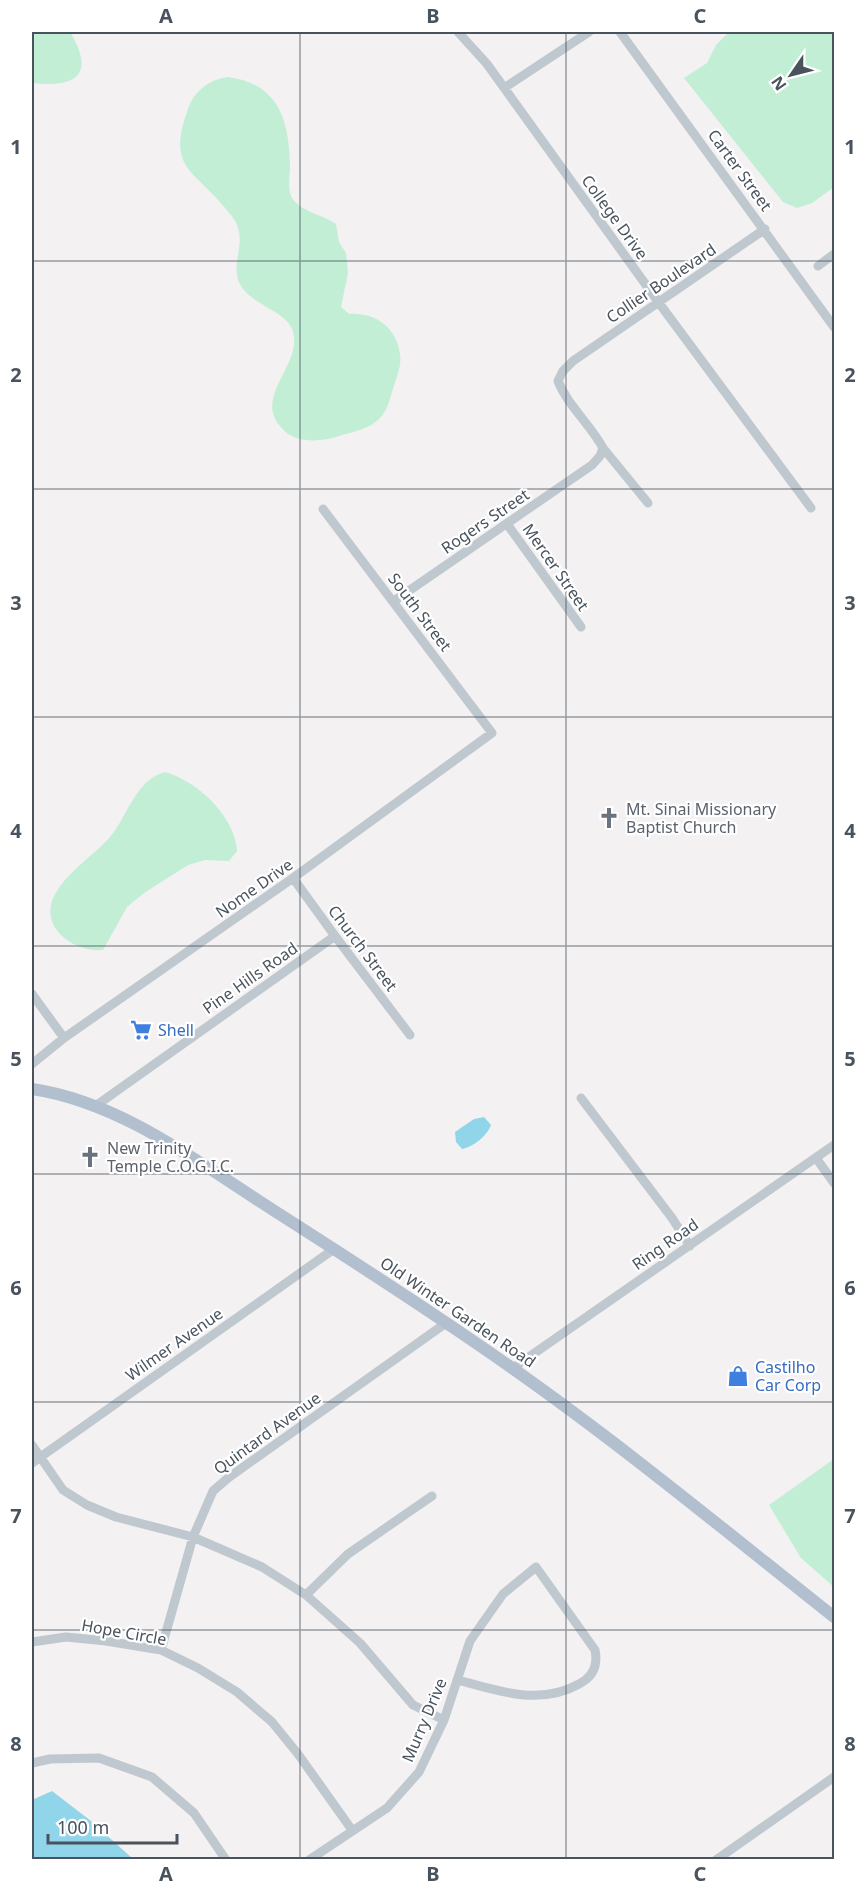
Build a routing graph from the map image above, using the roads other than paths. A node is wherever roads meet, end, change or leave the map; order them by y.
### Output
1 (458, 32) edge
2 (589, 32) edge
3 (620, 32) edge
4 (504, 88) junction
5 (765, 229) junction
6 (834, 254) edge
7 (818, 266) dead end
8 (659, 303) junction
9 (834, 327) edge
10 (603, 448) junction
11 (648, 503) dead end
12 (811, 508) dead end
13 (323, 509) dead end
14 (507, 524) junction
15 (394, 601) junction
16 (581, 627) dead end
17 (492, 733) joint
18 (293, 878) junction
19 (335, 936) junction
20 (32, 994) edge
21 (410, 1035) dead end
22 (64, 1038) junction
23 (32, 1064) edge
24 (32, 1089) edge
25 (581, 1098) dead end
26 (94, 1107) junction
27 (834, 1145) edge
28 (816, 1158) junction
29 (834, 1183) edge
30 (690, 1246) junction
31 (334, 1249) junction
32 (446, 1323) junction
33 (513, 1368) junction
34 (32, 1445) edge
35 (36, 1460) edge
36 (432, 1496) dead end
37 (194, 1538) junction
38 (306, 1595) junction
39 (834, 1617) edge
40 (32, 1642) edge
41 (161, 1650) junction
42 (458, 1680) junction
43 (444, 1720) junction
44 (32, 1763) edge
45 (834, 1777) edge
46 (352, 1830) junction
47 (226, 1860) edge
48 (309, 1860) edge
49 (716, 1860) edge

1 - 4 street, College Drive
2 - 4 street
3 - 5 street, Carter Street
4 - 8 street, College Drive
5 - 8 street, Collier Boulevard
5 - 9 street, Carter Street
6 - 7 street
8 - 10 street, Collier Boulevard
8 - 12 street, College Drive
10 - 11 street
10 - 14 street, Rogers Street
13 - 15 street, South Street
14 - 15 street, Rogers Street
14 - 16 street, Mercer Street
15 - 17 street, South Street
17 - 18 street, Nome Drive
18 - 19 street, Church Street
18 - 22 street, Nome Drive
19 - 21 street, Church Street
19 - 26 street, Pine Hills Road
20 - 22 street
22 - 23 street, Nome Drive
24 - 26 main road, Old Winter Garden Road
25 - 30 street
26 - 31 main road, Old Winter Garden Road
27 - 28 street, Ring Road
28 - 29 street
28 - 30 street, Ring Road
30 - 33 street, Ring Road
31 - 32 main road, Old Winter Garden Road
31 - 35 street, Wilmer Avenue
32 - 33 main road, Old Winter Garden Road
32 - 37 street, Quintard Avenue
33 - 39 main road, Old Winter Garden Road
34 - 35 street
35 - 37 street
36 - 38 street
37 - 38 street
37 - 41 street, Quintard Avenue
38 - 43 street
40 - 41 street, Hope Circle
41 - 46 street, Hope Circle
42 - 42 street, Murry Drive
42 - 43 street, Murry Drive
43 - 46 street, Murry Drive
44 - 47 street
45 - 49 street
46 - 48 street, Murry Drive

